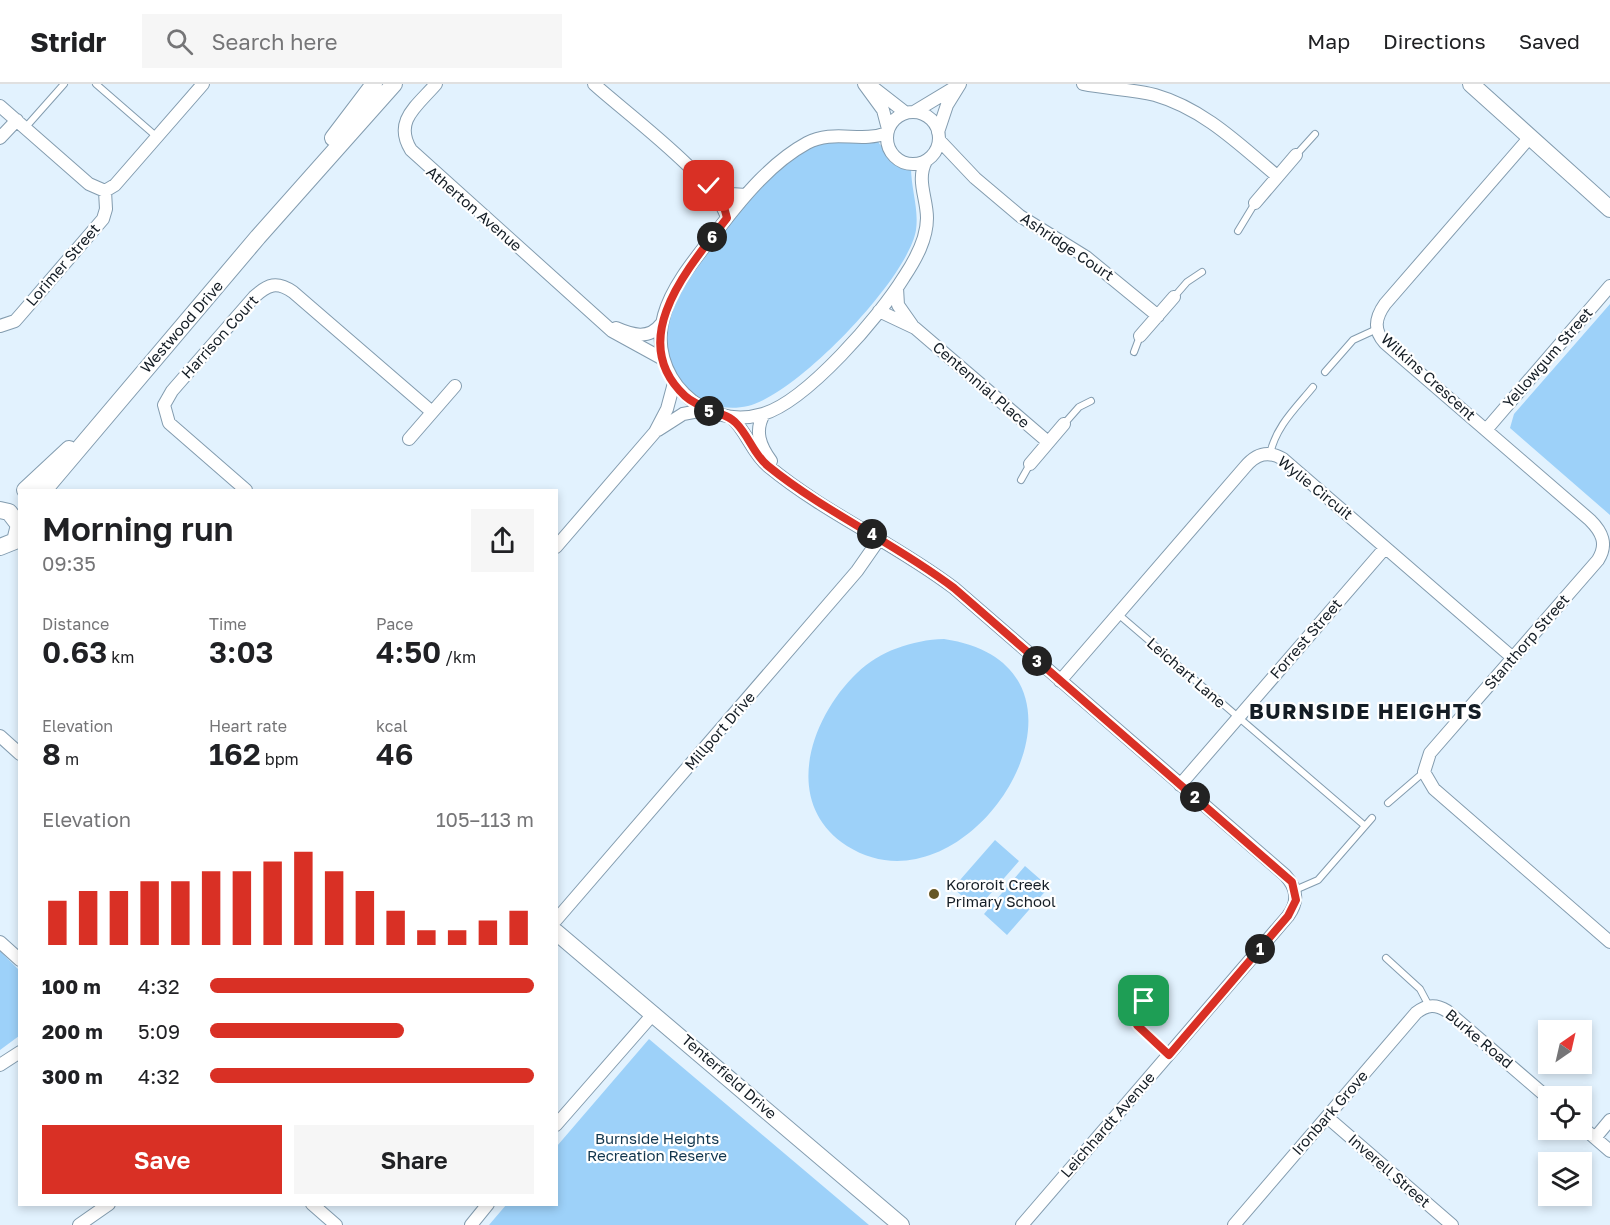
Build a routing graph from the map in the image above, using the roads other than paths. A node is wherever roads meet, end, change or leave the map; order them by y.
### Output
1 (64, 84) edge
2 (96, 84) edge
3 (203, 84) edge
4 (374, 84) edge
5 (394, 84) edge
6 (436, 84) edge
7 (594, 84) edge
8 (866, 84) edge
9 (960, 84) edge
10 (1083, 84) edge
11 (1470, 84) edge
12 (0, 106) edge
13 (910, 112) junction
14 (21, 124) junction
15 (888, 131) junction
16 (1315, 134) dead end
17 (939, 136) junction
18 (157, 137) junction
19 (1530, 137) junction
20 (0, 138) edge
21 (1296, 155) joint
22 (928, 160) junction
23 (699, 176) junction
24 (1277, 176) junction
25 (975, 178) junction
26 (105, 191) junction
27 (746, 195) junction
28 (1610, 200) edge
29 (1255, 203) joint
30 (1610, 209) edge
31 (727, 218) junction
32 (1238, 231) dead end
33 (258, 237) junction
34 (1202, 272) dead end
35 (1610, 286) edge
36 (897, 288) junction
37 (1174, 297) joint
38 (879, 311) junction
39 (1158, 316) junction
40 (599, 318) junction
41 (661, 324) junction
42 (0, 326) edge
43 (915, 328) junction
44 (1377, 329) junction
45 (1140, 336) joint
46 (1134, 352) dead end
47 (663, 359) junction
48 (1325, 372) dead end
49 (674, 383) junction
50 (455, 386) dead end
51 (1313, 387) dead end
52 (1090, 401) dead end
53 (705, 410) junction
54 (432, 412) junction
55 (764, 414) junction
56 (106, 416) junction
57 (732, 418) junction
58 (1064, 424) joint
59 (1486, 429) junction
60 (655, 432) junction
61 (409, 439) dead end
62 (1048, 442) junction
63 (1270, 454) junction
64 (1030, 464) joint
65 (788, 480) junction
66 (1021, 480) dead end
67 (26, 489) edge
68 (45, 489) edge
69 (245, 489) edge
70 (18, 496) edge
71 (0, 504) edge
72 (0, 510) edge
73 (18, 525) edge
74 (18, 530) edge
75 (880, 538) junction
76 (1607, 541) edge
77 (558, 546) edge
78 (2, 547) edge
79 (1385, 548) junction
80 (18, 553) edge
81 (1118, 614) junction
82 (1513, 658) junction
83 (1060, 681) junction
84 (1238, 718) junction
85 (0, 736) edge
86 (18, 752) edge
87 (1424, 772) junction
88 (1180, 785) junction
89 (1388, 803) dead end
90 (1372, 818) dead end
91 (1364, 825) junction
92 (1295, 890) junction
93 (558, 918) edge
94 (558, 934) edge
95 (0, 942) edge
96 (1610, 942) edge
97 (18, 958) edge
98 (1386, 958) dead end
99 (1144, 1001) dead end
100 (1429, 1006) junction
101 (654, 1012) junction
102 (18, 1053) edge
103 (1169, 1055) junction
104 (0, 1065) edge
105 (1538, 1089) edge
106 (1327, 1117) junction
107 (1610, 1120) edge
108 (558, 1123) edge
109 (1592, 1135) edge
110 (1595, 1138) junction
111 (1610, 1151) edge
112 (106, 1206) edge
113 (314, 1206) edge
114 (486, 1206) edge
115 (79, 1225) edge
116 (336, 1225) edge
117 (471, 1225) edge
118 (900, 1225) edge
119 (1022, 1225) edge
120 (1233, 1225) edge
121 (1452, 1225) edge

1 - 14 lane
2 - 18 lane
3 - 18 street
4 - 33 street, Westwood Drive
5 - 33 street, Westwood Drive
6 - 40 street, Atherton Avenue
7 - 23 street
8 - 13 street
8 - 15 street
9 - 13 street
9 - 17 street
10 - 24 street
11 - 19 street
12 - 14 street
13 - 15 street
13 - 17 street
14 - 20 street
14 - 26 street
15 - 22 street
15 - 27 street
16 - 21 lane
17 - 22 street
17 - 25 street
18 - 26 street
19 - 28 street
19 - 30 street
19 - 44 street, Wilkins Crescent
21 - 24 street
22 - 25 street
22 - 36 street
23 - 27 street
23 - 31 street
24 - 29 street
25 - 39 street, Ashridge Court
26 - 42 street, Lorimer Street
27 - 31 street
29 - 32 lane
31 - 41 street
33 - 56 street, Westwood Drive
34 - 37 lane
35 - 59 street, Yellowgum Street
36 - 38 street
36 - 43 street
37 - 39 street
38 - 43 street
38 - 55 street
39 - 45 street
40 - 41 street
40 - 47 street
41 - 47 street
43 - 62 street, Centennial Place
44 - 48 lane
44 - 59 street, Wilkins Crescent
45 - 46 lane
47 - 49 street
49 - 53 street
49 - 60 street
50 - 54 street
51 - 63 lane
52 - 58 lane
53 - 57 street
53 - 60 street
54 - 61 street
54 - 69 street, Harrison Court
55 - 57 street
55 - 65 street
56 - 67 street, Westwood Drive
56 - 68 street, Westwood Drive
57 - 65 street
58 - 62 street
59 - 76 street, Wilkins Crescent
60 - 77 street
62 - 64 street
63 - 79 street, Wylie Circuit
63 - 81 street, Wylie Circuit
64 - 66 lane
65 - 75 street
70 - 71 street
72 - 73 street
74 - 78 street
75 - 83 street
75 - 93 street, Millport Drive
76 - 82 street, Stanthorp Street
78 - 80 street
79 - 82 street, Wylie Circuit
79 - 84 street, Forrest Street
81 - 83 street, Wylie Circuit
81 - 84 lane, Leichart Lane
82 - 87 street, Stanthorp Street
83 - 88 street
84 - 88 street, Forrest Street
84 - 91 lane, Leichart Lane
85 - 86 street
87 - 89 lane, Stanthorp Street
87 - 96 street
88 - 92 street
90 - 91 lane
91 - 92 lane
92 - 103 street, Leichhardt Avenue
94 - 101 street, Tenterfield Drive
95 - 97 street
98 - 100 lane, Burke Road
99 - 103 lane
100 - 105 street, Burke Road
100 - 106 street, Ironbark Grove
101 - 108 street
101 - 118 street, Tenterfield Drive
102 - 104 street
103 - 119 street, Leichhardt Avenue
106 - 120 street, Ironbark Grove
106 - 121 street, Inverell Street
107 - 110 street
109 - 110 street
110 - 111 street
112 - 115 street
113 - 116 street
114 - 117 street

